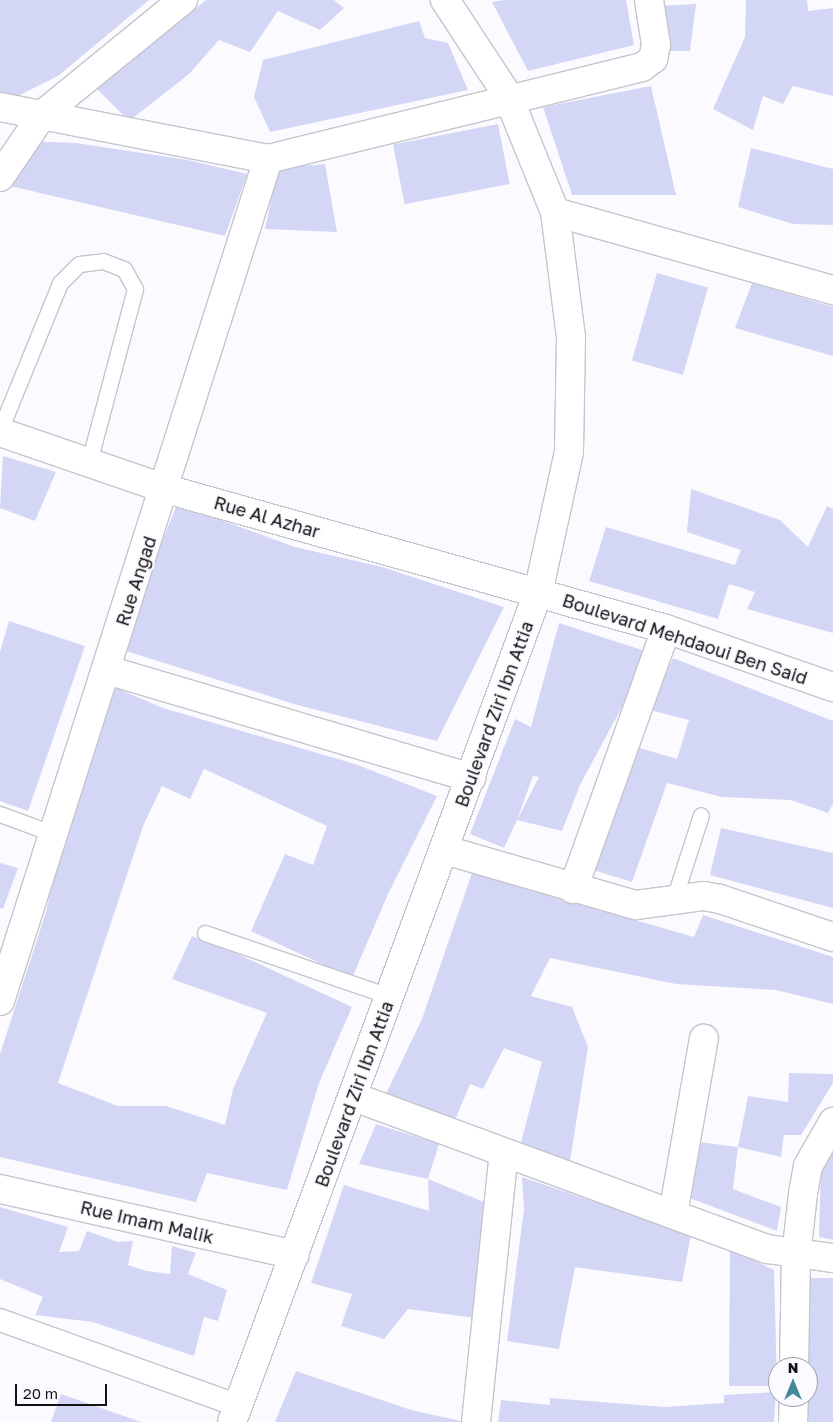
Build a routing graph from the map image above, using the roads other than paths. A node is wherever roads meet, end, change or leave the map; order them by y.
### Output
1 (183, 0) edge
2 (446, 0) edge
3 (649, 0) edge
4 (508, 96) junction
5 (0, 107) edge
6 (43, 114) junction
7 (268, 159) junction
8 (0, 177) edge
9 (555, 212) junction
10 (833, 290) edge
11 (0, 431) edge
12 (89, 462) junction
13 (166, 489) junction
14 (538, 593) junction
15 (666, 630) junction
16 (108, 670) junction
17 (833, 687) edge
18 (471, 778) junction
19 (0, 814) edge
20 (701, 814) dead end
21 (54, 834) junction
22 (445, 850) junction
23 (573, 888) junction
24 (673, 902) junction
25 (205, 933) dead end
26 (833, 937) edge
27 (389, 996) junction
28 (0, 1001) edge
29 (704, 1039) dead end
30 (354, 1097) junction
31 (833, 1122) edge
32 (504, 1153) junction
33 (0, 1189) edge
34 (673, 1214) junction
35 (295, 1255) junction
36 (796, 1256) junction
37 (833, 1258) edge
38 (0, 1320) edge
39 (794, 1357) edge
40 (794, 1407) edge
41 (236, 1414) edge
42 (476, 1422) edge
43 (793, 1422) edge

1 - 6 street
2 - 4 street, Boulevard Ziri Ibn Attia
3 - 4 street
4 - 7 street
4 - 9 street, Boulevard Ziri Ibn Attia
5 - 6 street
6 - 7 street
6 - 8 street
7 - 13 street, Rue Angad
9 - 10 street
9 - 14 street, Boulevard Ziri Ibn Attia
11 - 12 street, Rue Al Azhar
11 - 12 lane
12 - 13 street, Rue Al Azhar
13 - 14 street, Rue Al Azhar
13 - 16 street, Rue Angad
14 - 15 street, Boulevard Mehdaoui Ben Said
14 - 18 street, Boulevard Ziri Ibn Attia
15 - 17 street, Boulevard Mehdaoui Ben Said
15 - 23 street
16 - 18 street
16 - 21 street, Rue Angad
18 - 22 street, Boulevard Ziri Ibn Attia
19 - 21 lane
20 - 24 lane
21 - 28 street, Rue Angad
22 - 23 street
22 - 27 street, Boulevard Ziri Ibn Attia
23 - 24 street
24 - 26 street
25 - 27 lane
27 - 30 street, Boulevard Ziri Ibn Attia
29 - 34 street
30 - 32 street
30 - 35 street, Boulevard Ziri Ibn Attia
31 - 36 street
32 - 34 street
32 - 42 street
33 - 35 street, Rue Imam Malik
34 - 36 street
35 - 41 street, Boulevard Ziri Ibn Attia
36 - 37 street
36 - 39 street
38 - 41 street
40 - 43 street

